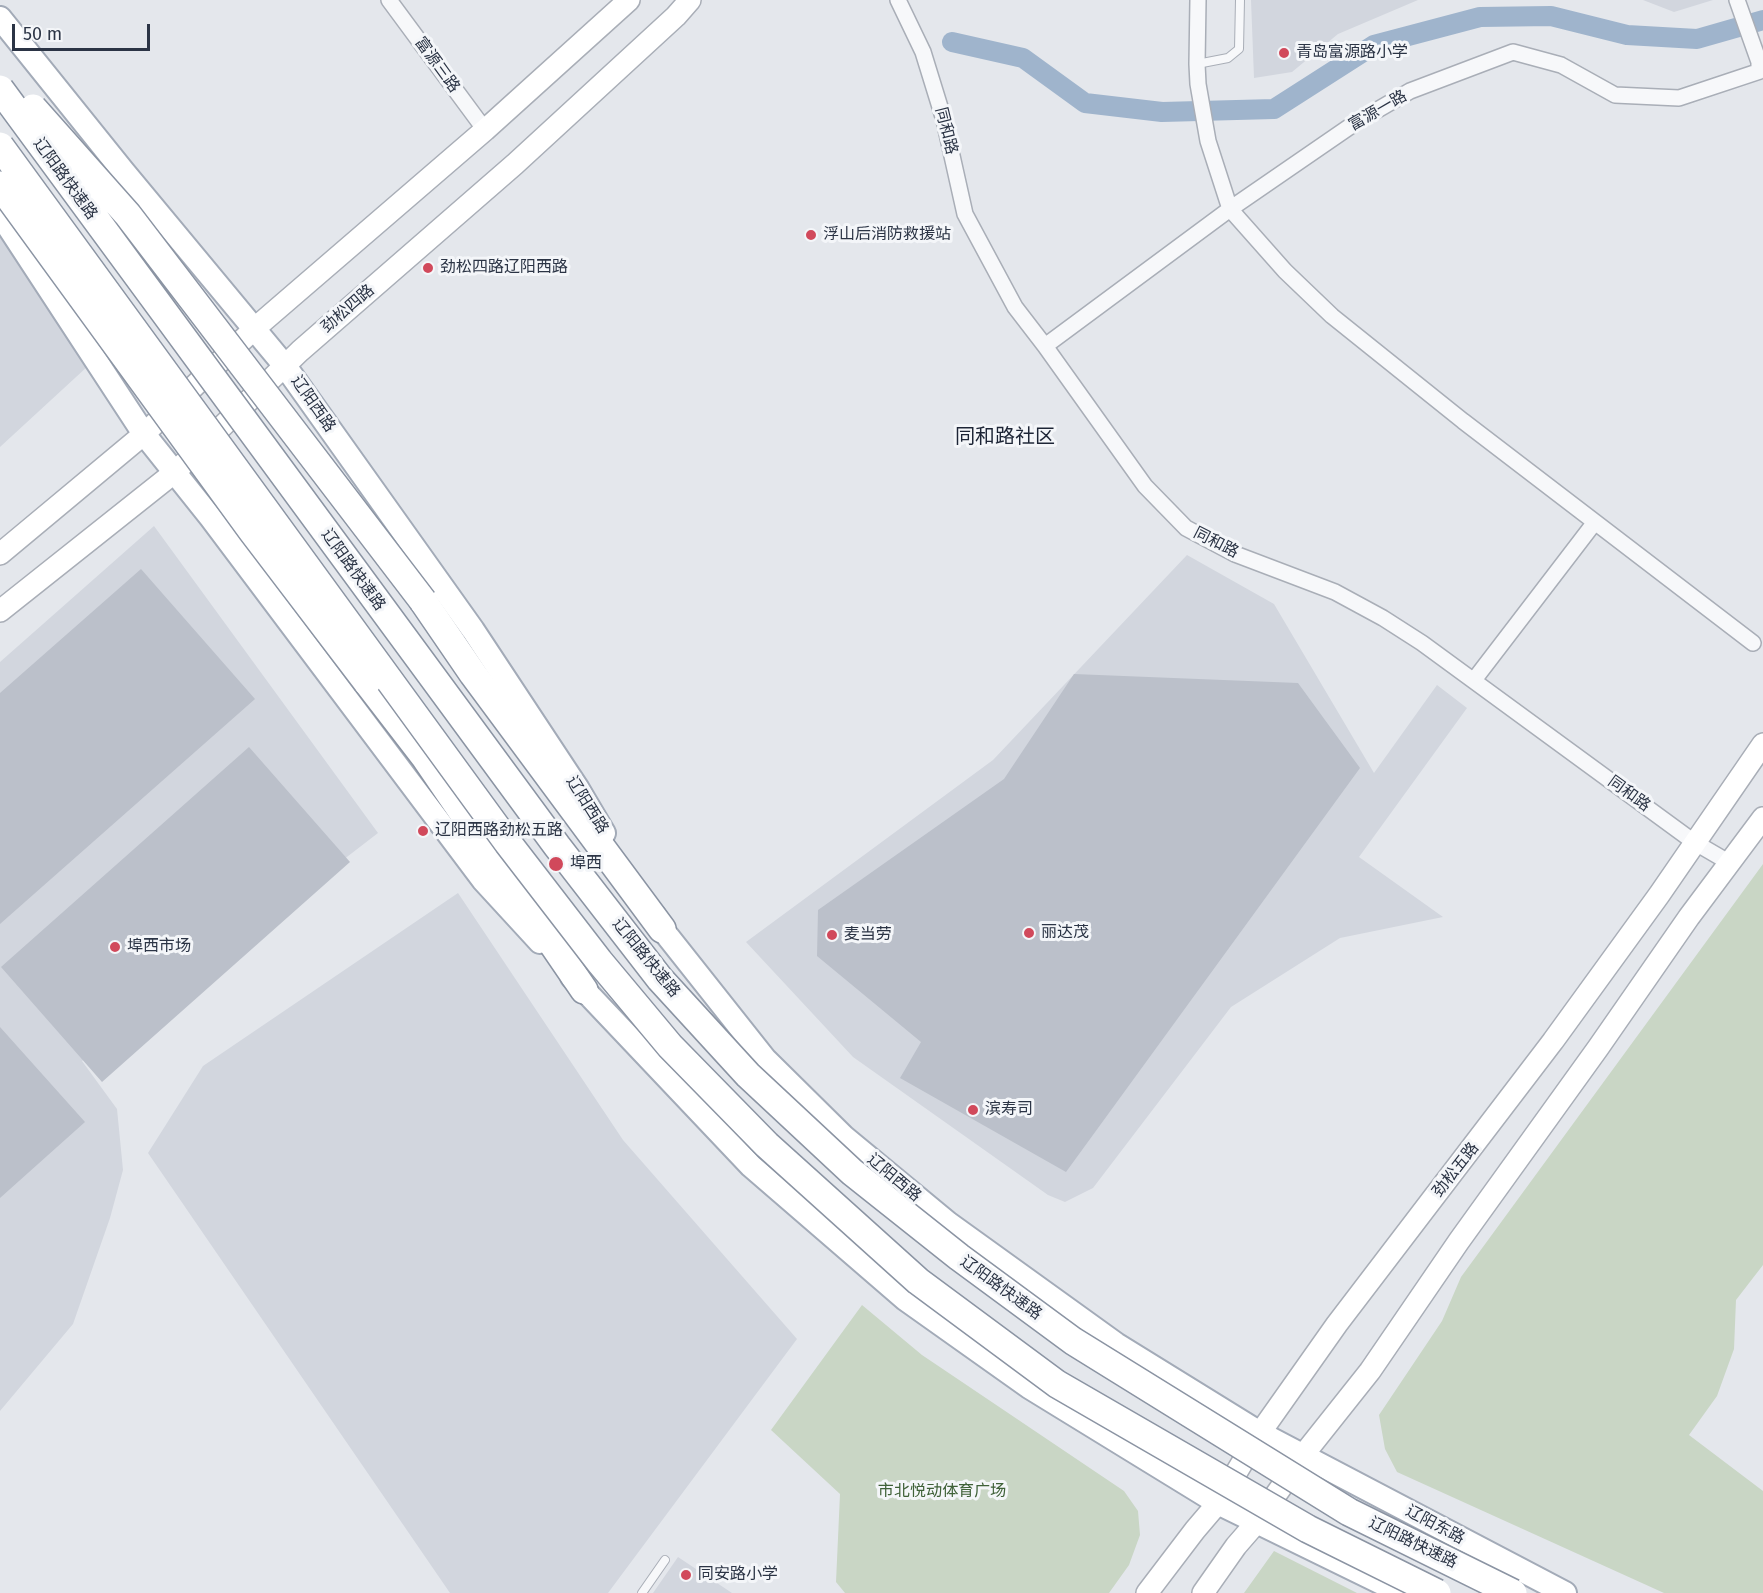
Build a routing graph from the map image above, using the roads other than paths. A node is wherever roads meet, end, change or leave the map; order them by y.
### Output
1 (389, 0) edge
2 (629, 0) edge
3 (690, 0) edge
4 (898, 0) edge
5 (1198, 0) edge
6 (1240, 0) edge
7 (1737, 0) edge
8 (0, 18) edge
9 (1197, 64) junction
10 (1760, 68) edge
11 (0, 72) edge
12 (0, 89) edge
13 (485, 130) junction
14 (0, 146) edge
15 (0, 185) edge
16 (1230, 209) junction
17 (0, 214) edge
18 (254, 329) junction
19 (1046, 346) junction
20 (285, 366) junction
21 (144, 434) junction
22 (175, 472) junction
23 (1595, 522) junction
24 (0, 554) edge
25 (0, 611) edge
26 (1753, 643) dead end
27 (1474, 680) junction
28 (1763, 744) edge
29 (1763, 818) edge
30 (1694, 842) junction
31 (1730, 863) junction
32 (662, 929) junction
33 (584, 990) junction
34 (1260, 1433) junction
35 (1305, 1457) junction
36 (1218, 1503) junction
37 (1256, 1523) junction
38 (665, 1560) dead end
39 (642, 1593) edge
40 (1147, 1593) edge
41 (1203, 1593) edge
42 (1402, 1593) edge
43 (1437, 1593) edge
44 (1513, 1593) edge
45 (1565, 1593) edge

1 - 13 street, 富源三路
2 - 13 main road
3 - 20 main road, 劲松四路
4 - 19 street, 同和路
5 - 9 street
6 - 9 lane
7 - 10 street
8 - 18 main road, 辽阳西路
9 - 16 street
10 - 16 street, 富源一路
11 - 32 highway, bridge
12 - 44 highway, 辽阳路快速路, bridge
13 - 18 main road
14 - 43 highway, 辽阳路快速路, bridge
15 - 33 highway, bridge
16 - 19 street, 富源一路
16 - 23 street
17 - 21 main road
18 - 20 main road, 辽阳西路
18 - 21 main road
19 - 27 street, 同和路
20 - 22 main road, 劲松四路
20 - 32 main road, 辽阳西路
21 - 22 main road
21 - 24 main road
22 - 25 main road, 劲松四路
22 - 33 main road
23 - 26 street
23 - 27 street
27 - 30 street, 同和路
28 - 30 main road, 劲松五路
29 - 31 main road
30 - 31 street, 同和路
30 - 34 main road, 劲松五路
31 - 35 main road
32 - 34 main road, 辽阳西路
33 - 36 main road
34 - 35 main road, 辽阳西路
34 - 36 main road, 劲松五路
35 - 37 main road
35 - 45 main road, 辽阳东路
36 - 37 main road
36 - 40 main road, 劲松五路
37 - 41 main road
37 - 42 main road
38 - 39 lane

